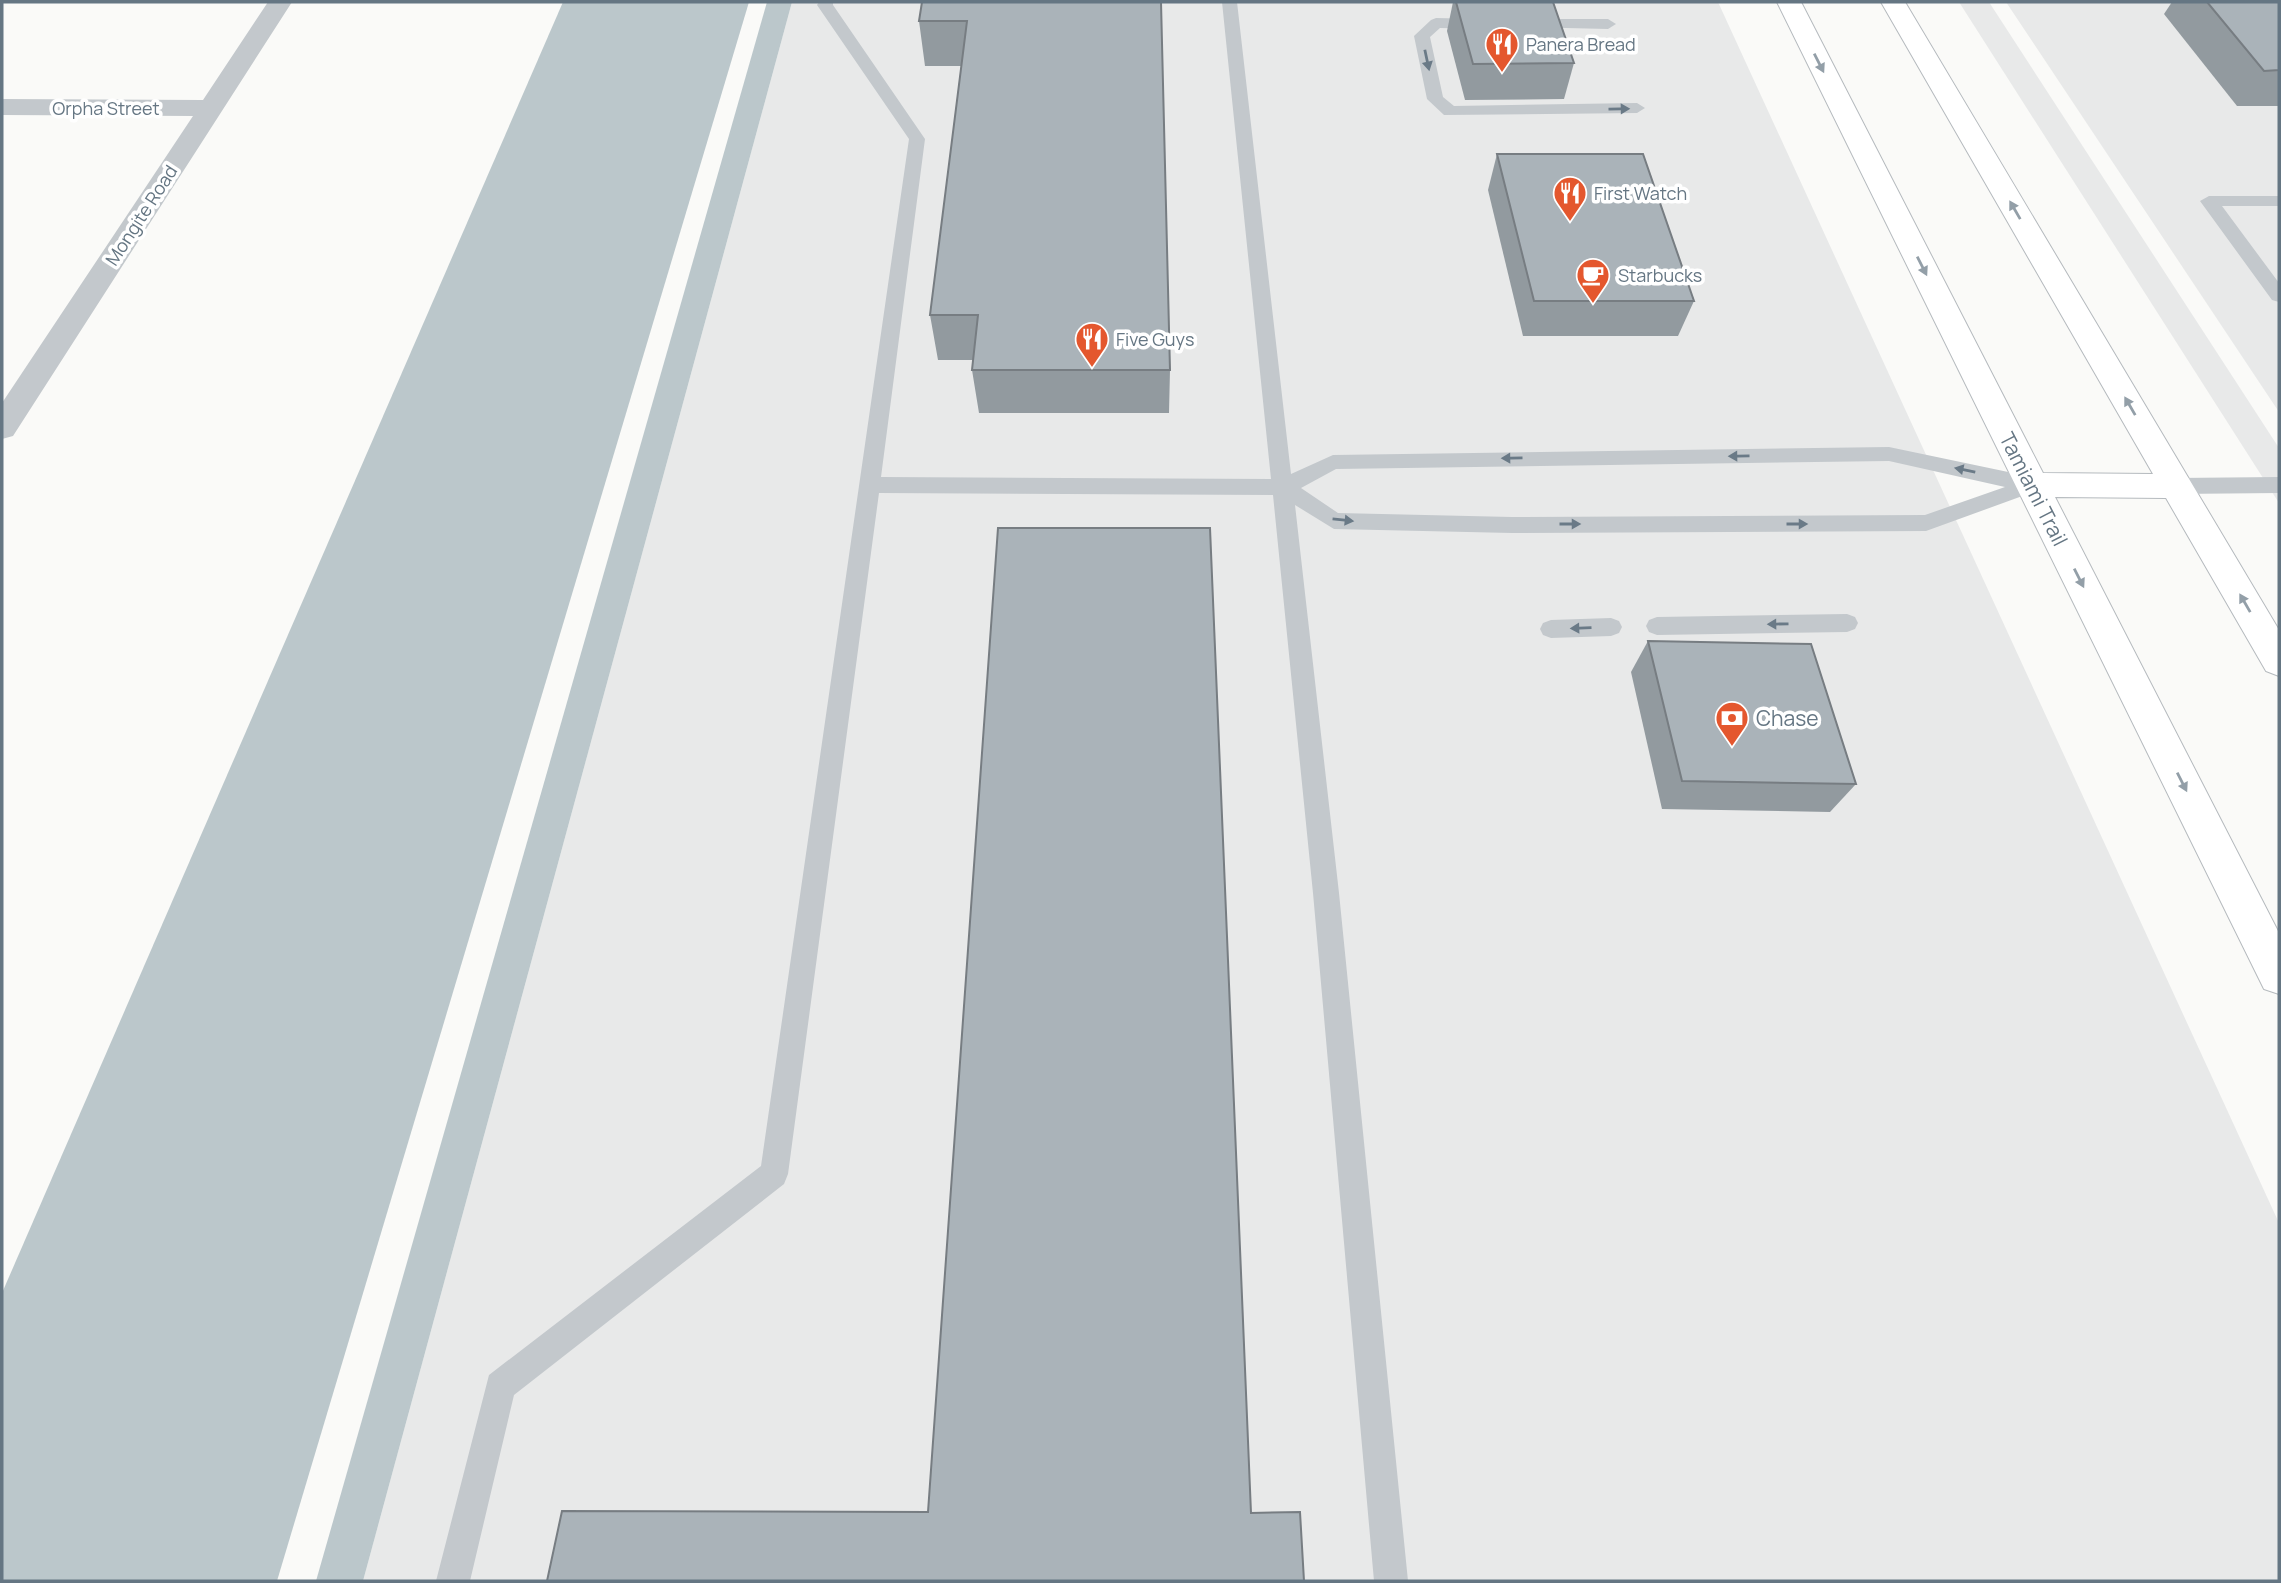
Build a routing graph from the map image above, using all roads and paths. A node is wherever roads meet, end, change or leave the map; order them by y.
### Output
1 (280, 2) edge
2 (826, 2) edge
3 (1230, 2) edge
4 (1789, 2) edge
5 (1893, 2) edge
6 (1608, 24) dead end
7 (2, 107) edge
8 (211, 108) junction
9 (1637, 108) dead end
10 (2279, 201) edge
11 (2279, 296) edge
12 (2, 428) edge
13 (869, 485) junction
14 (2032, 485) junction
15 (2279, 485) edge
16 (2176, 486) junction
17 (1284, 488) junction
18 (1847, 623) dead end
19 (1657, 626) dead end
20 (1611, 627) dead end
21 (1551, 629) dead end
22 (2279, 662) edge
23 (2279, 975) edge
24 (453, 1581) edge
25 (1391, 1581) edge

1 - 8 street, Mongite Road
2 - 13 lane
3 - 17 lane
4 -> 14 main road, Tamiami Trail
16 -> 5 main road
6 -> 9 lane
7 - 8 street, Orpha Street
8 - 12 street, Mongite Road
10 - 11 lane
13 - 17 lane
13 - 24 lane
14 - 16 main road
14 -> 17 lane
17 -> 14 lane
14 -> 23 main road, Tamiami Trail
15 - 16 lane
22 -> 16 main road
17 - 25 lane
18 -> 19 lane
20 -> 21 lane

